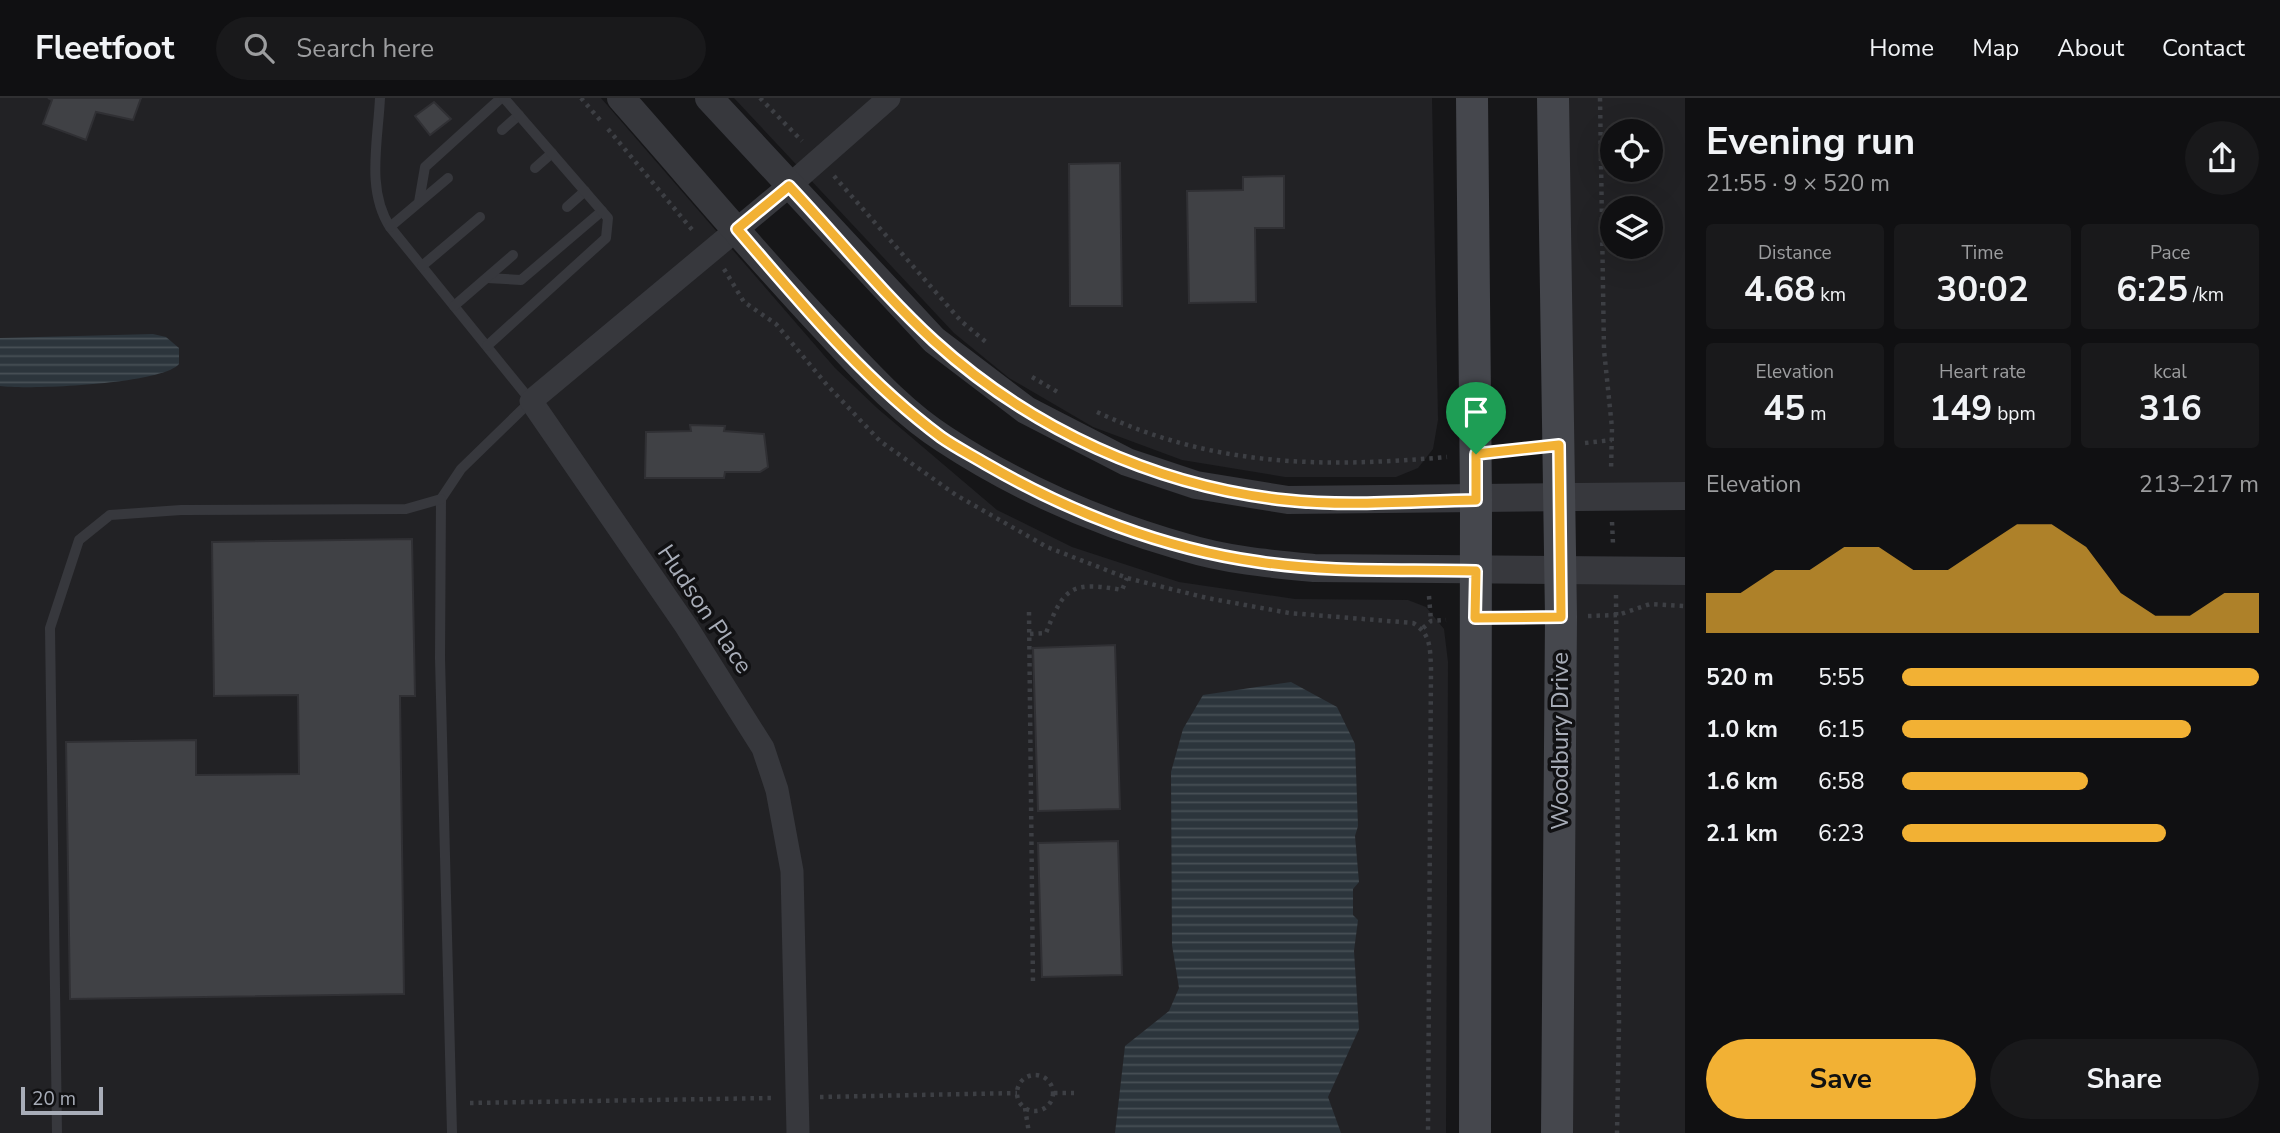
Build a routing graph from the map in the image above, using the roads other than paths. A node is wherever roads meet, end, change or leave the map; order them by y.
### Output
1 (380, 98) edge
2 (503, 98) edge
3 (621, 98) edge
4 (709, 98) edge
5 (889, 98) edge
6 (1472, 98) edge
7 (1553, 98) edge
8 (519, 115) junction
9 (502, 130) dead end
10 (552, 153) junction
11 (535, 169) dead end
12 (448, 178) dead end
13 (789, 186) junction
14 (585, 191) junction
15 (419, 202) junction
16 (568, 207) dead end
17 (602, 211) junction
18 (480, 216) dead end
19 (390, 227) junction
20 (737, 229) junction
21 (513, 255) dead end
22 (422, 266) junction
23 (487, 278) junction
24 (454, 306) junction
25 (487, 346) junction
26 (531, 401) junction
27 (1685, 496) edge
28 (1561, 498) junction
29 (441, 499) junction
30 (1476, 500) junction
31 (1476, 571) junction
32 (1685, 571) edge
33 (1561, 572) junction
34 (57, 1133) edge
35 (452, 1133) edge
36 (798, 1133) edge
37 (1475, 1133) edge
38 (1557, 1133) edge

1 - 19 lane
2 - 8 lane
2 - 15 lane
3 - 20 street
4 - 13 street
5 - 13 street
6 - 30 main road
7 - 28 main road, Woodbury Drive
8 - 9 lane
8 - 10 lane
10 - 11 lane
10 - 14 lane
12 - 15 lane
13 - 20 street
13 - 30 street
14 - 16 lane
14 - 17 lane
15 - 19 lane
17 - 23 lane
17 - 25 lane
18 - 22 lane
19 - 22 lane
20 - 26 street
20 - 31 street
21 - 23 lane
22 - 24 lane
23 - 24 lane
24 - 25 lane
25 - 26 lane
26 - 29 lane
26 - 36 street, Hudson Place
27 - 28 street
28 - 30 street
28 - 33 main road, Woodbury Drive
29 - 34 lane
29 - 35 lane
30 - 31 main road
31 - 33 street
31 - 37 main road
32 - 33 street
33 - 38 main road, Woodbury Drive

